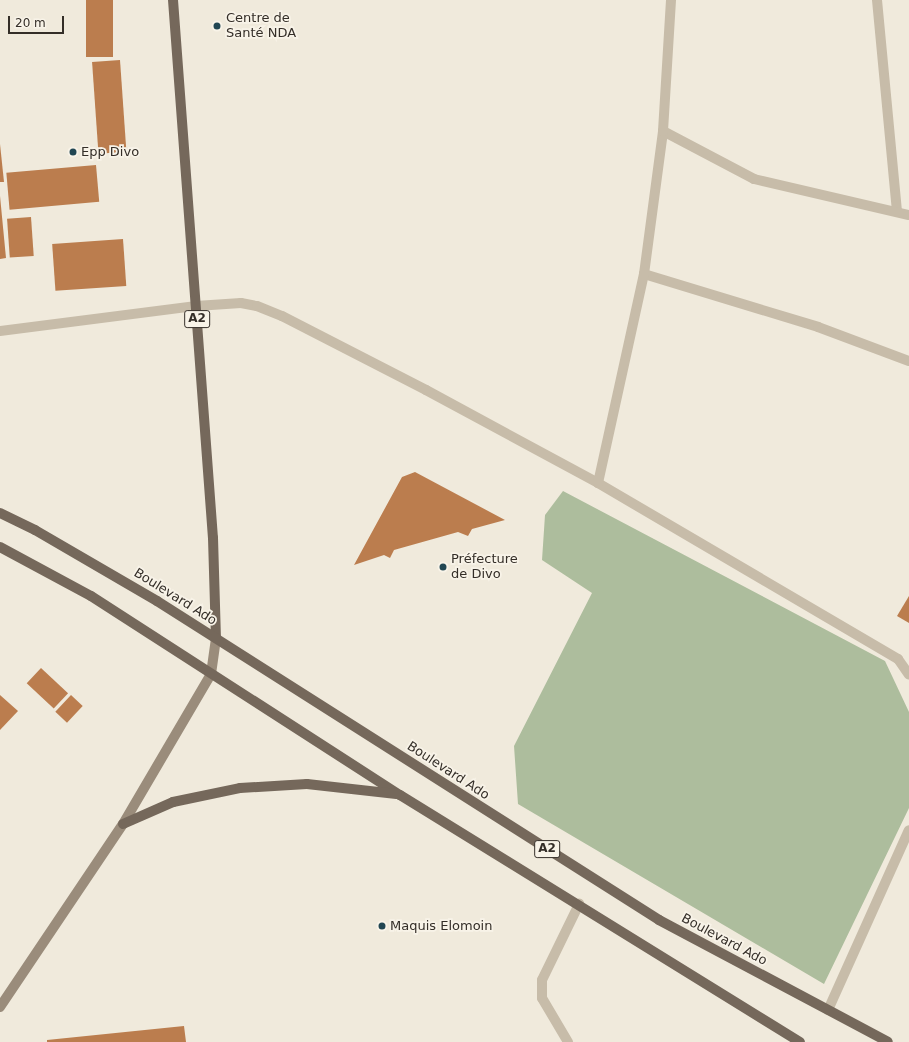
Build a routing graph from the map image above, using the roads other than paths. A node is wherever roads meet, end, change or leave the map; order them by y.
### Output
1 (172, 0) edge
2 (671, 0) edge
3 (877, 0) edge
4 (663, 130) junction
5 (897, 211) junction
6 (909, 215) edge
7 (644, 274) junction
8 (196, 306) junction
9 (0, 331) edge
10 (909, 361) edge
11 (598, 483) junction
12 (0, 512) edge
13 (0, 547) edge
14 (216, 638) junction
15 (211, 674) junction
16 (909, 675) edge
17 (400, 795) junction
18 (124, 824) junction
19 (909, 830) edge
20 (579, 904) junction
21 (0, 1007) edge
22 (828, 1010) junction
23 (568, 1042) edge
24 (800, 1042) edge
25 (888, 1042) edge

1 - 8 main road, A2
2 - 4 street
3 - 5 street
4 - 5 street
4 - 7 street
5 - 6 street
7 - 10 street
7 - 11 street
8 - 9 street
8 - 11 street
8 - 14 main road, A2
11 - 16 street
12 - 14 main road, Boulevard Ado
13 - 15 main road
14 - 15 main road
14 - 22 main road, Boulevard Ado / A2
15 - 17 main road
15 - 18 main road
17 - 18 main road
17 - 20 main road
18 - 21 main road
19 - 22 street
20 - 23 street
20 - 24 main road
22 - 25 main road, Boulevard Ado / A2

